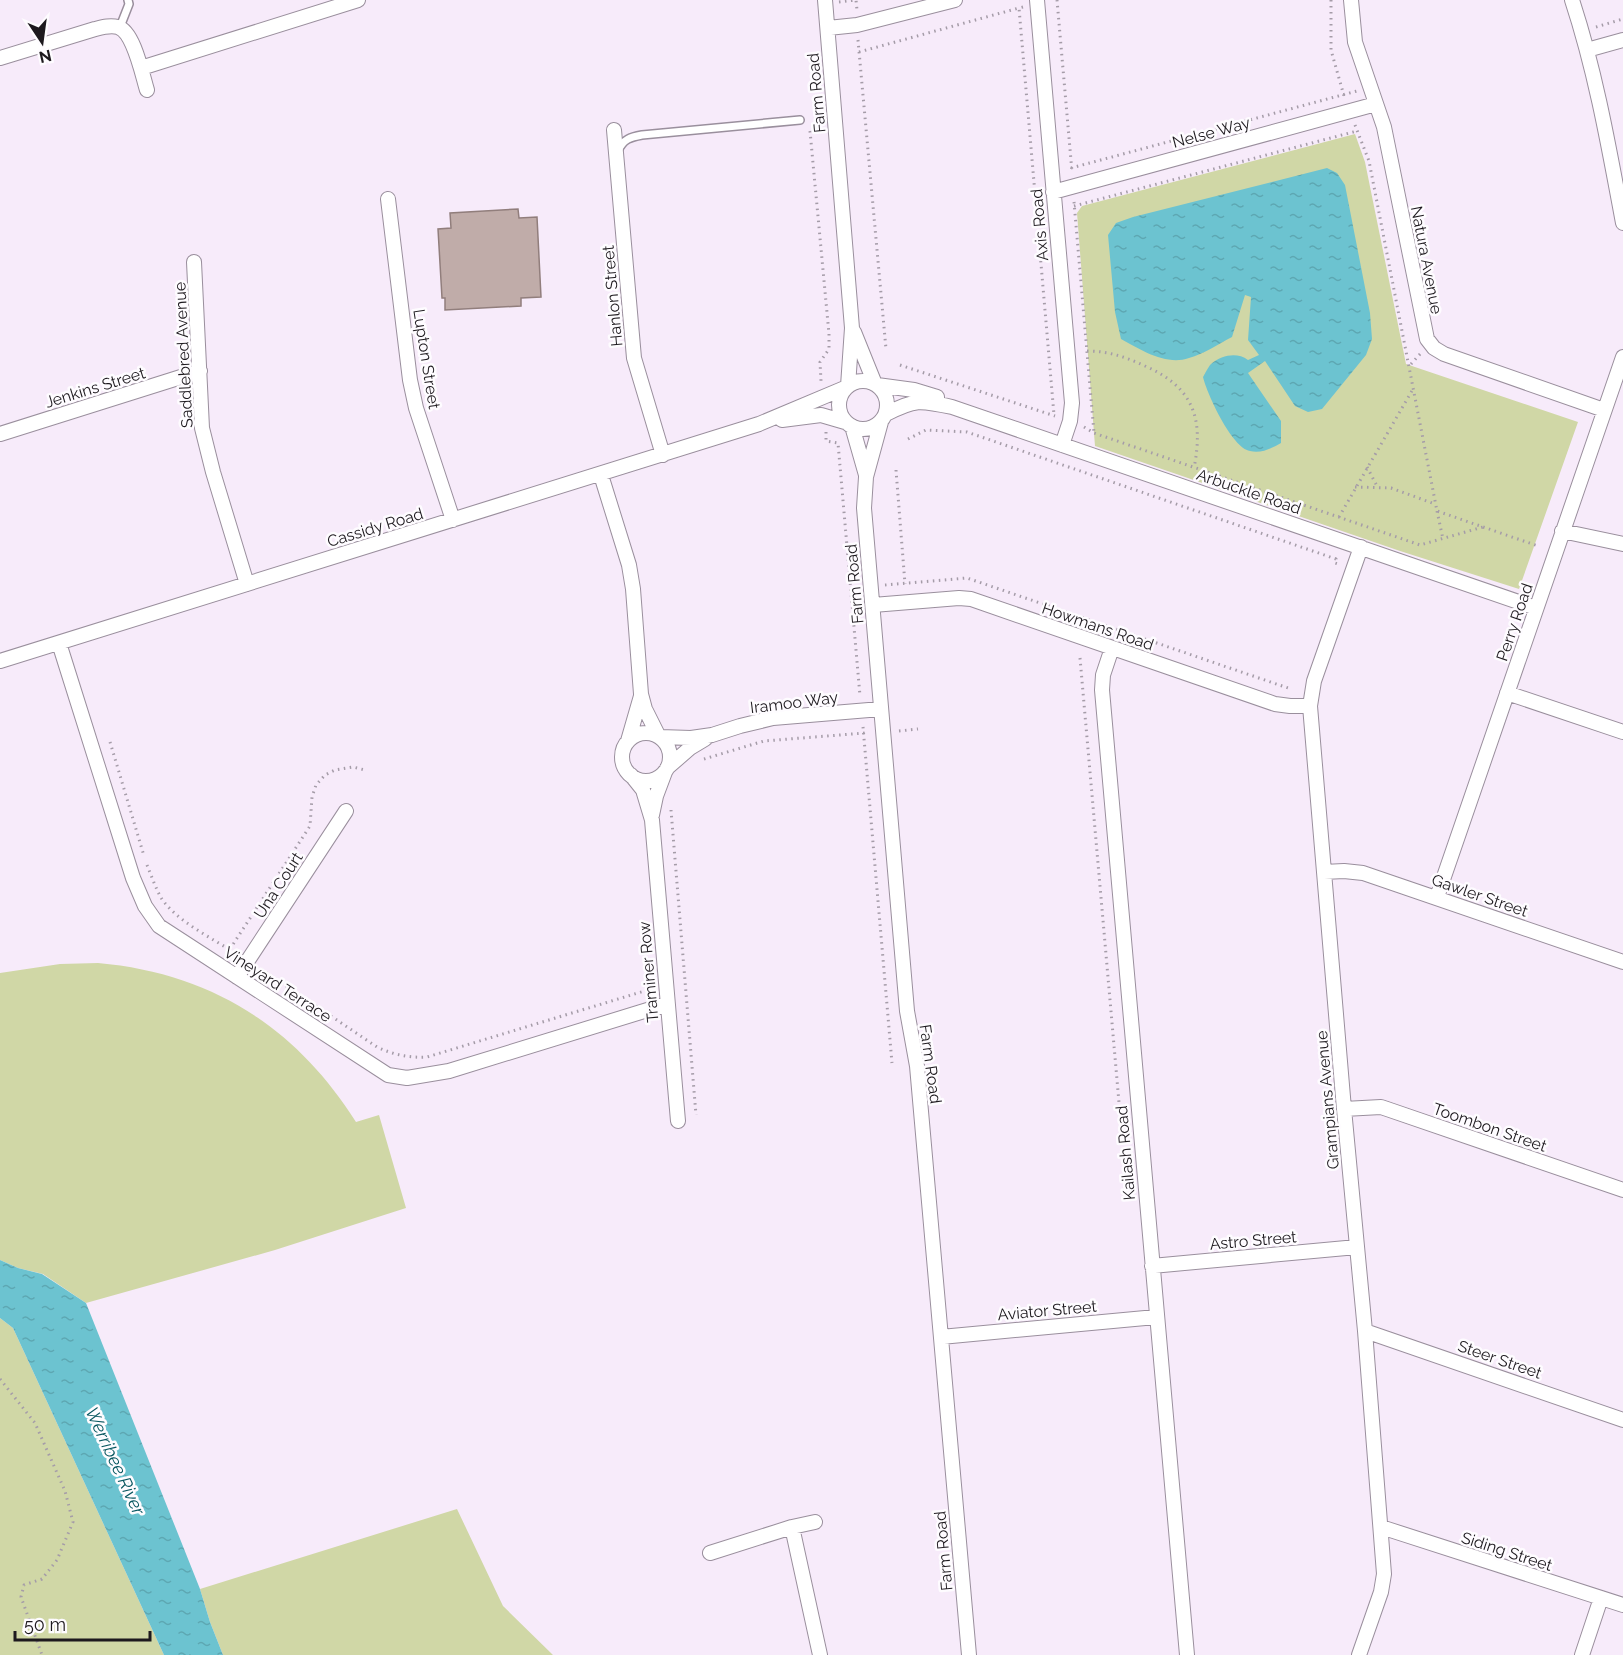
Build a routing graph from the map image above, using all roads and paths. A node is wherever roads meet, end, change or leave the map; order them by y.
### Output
1 (128, 0) edge
2 (358, 0) edge
3 (857, 0) edge
4 (955, 0) edge
5 (1037, 0) edge
6 (1057, 0) edge
7 (1351, 0) edge
8 (1572, 0) edge
9 (825, 2) edge
10 (1019, 8) dead end
11 (857, 25) junction
12 (120, 27) junction
13 (828, 28) junction
14 (1623, 40) edge
15 (1587, 50) junction
16 (859, 52) junction
17 (0, 58) edge
18 (141, 68) junction
19 (1371, 87) junction
20 (147, 90) dead end
21 (1376, 104) junction
22 (800, 120) dead end
23 (614, 130) dead end
24 (810, 131) dead end
25 (1357, 131) dead end
26 (616, 155) junction
27 (1071, 168) junction
28 (1073, 186) junction
29 (1053, 192) junction
30 (388, 199) dead end
31 (1075, 206) junction
32 (1054, 208) junction
33 (1037, 210) dead end
34 (1623, 223) edge
35 (194, 262) dead end
36 (852, 328) junction
37 (886, 349) dead end
38 (1087, 351) junction
39 (1623, 357) edge
40 (900, 365) dead end
41 (200, 371) junction
42 (876, 384) junction
43 (848, 387) junction
44 (1413, 389) dead end
45 (823, 396) junction
46 (951, 407) junction
47 (1604, 410) junction
48 (824, 416) junction
49 (884, 418) junction
50 (1070, 421) junction
51 (759, 424) junction
52 (848, 424) junction
53 (1094, 433) junction
54 (0, 434) edge
55 (908, 438) dead end
56 (1062, 445) junction
57 (663, 454) junction
58 (1367, 467) junction
59 (1194, 468) junction
60 (896, 470) dead end
61 (601, 475) junction
62 (866, 477) junction
63 (1355, 487) junction
64 (1378, 487) junction
65 (1436, 504) dead end
66 (1437, 511) dead end
67 (1338, 517) junction
68 (453, 520) junction
69 (1485, 527) dead end
70 (1562, 531) junction
71 (1443, 539) junction
72 (1623, 544) edge
73 (1361, 547) junction
74 (1353, 568) junction
75 (247, 584) junction
76 (907, 602) junction
77 (873, 605) junction
78 (1536, 608) junction
79 (59, 643) junction
80 (1112, 648) junction
81 (1080, 658) dead end
82 (0, 661) edge
83 (1507, 693) junction
84 (641, 694) junction
85 (1310, 706) junction
86 (881, 709) junction
87 (861, 711) junction
88 (918, 729) dead end
89 (883, 732) junction
90 (1623, 732) edge
91 (863, 733) junction
92 (712, 735) junction
93 (660, 737) junction
94 (628, 741) junction
95 (110, 742) dead end
96 (699, 761) dead end
97 (365, 770) dead end
98 (666, 770) junction
99 (631, 775) junction
100 (672, 802) dead end
101 (346, 812) dead end
102 (652, 820) junction
103 (1324, 872) junction
104 (1437, 897) junction
105 (230, 949) junction
106 (248, 961) junction
107 (1623, 962) edge
108 (237, 977) junction
109 (666, 984) junction
110 (667, 1004) junction
111 (892, 1063) dead end
112 (1344, 1109) junction
113 (696, 1115) dead end
114 (678, 1121) dead end
115 (1125, 1171) dead end
116 (1623, 1190) edge
117 (1357, 1247) junction
118 (1152, 1266) junction
119 (1156, 1317) junction
120 (1365, 1331) junction
121 (941, 1337) junction
122 (0, 1379) edge
123 (1623, 1419) edge
124 (815, 1522) dead end
125 (792, 1527) junction
126 (1381, 1527) junction
127 (710, 1553) dead end
128 (1601, 1598) junction
129 (1623, 1605) edge
130 (42, 1655) edge
131 (820, 1655) edge
132 (969, 1655) edge
133 (1187, 1655) edge
134 (1359, 1655) edge
135 (1582, 1655) edge

1 - 12 lane
2 - 18 street
3 - 9 path
3 - 11 path
4 - 11 street
5 - 29 street, Axis Road
6 - 27 path
7 - 19 street, Natura Avenue
8 - 15 street
9 - 13 street, Farm Road
10 - 16 path
11 - 13 street
11 - 16 path
12 - 17 street
12 - 18 street
13 - 36 street, Farm Road
14 - 15 street
15 - 34 street
16 - 37 path
18 - 20 street
19 - 21 street, Natura Avenue
19 - 27 path
21 - 28 street, Nelse Way
21 - 47 street, Natura Avenue
22 - 26 lane
23 - 26 street, Hanlon Street
24 - 45 path
25 - 31 path
26 - 57 street, Hanlon Street
27 - 28 path
28 - 29 street, Nelse Way
28 - 31 path
29 - 32 street, Axis Road
30 - 68 street, Lupton Street
31 - 32 path
31 - 38 path
32 - 33 path
32 - 50 street, Axis Road
35 - 41 street, Saddlebred Avenue
36 - 42 street, Farm Road
36 - 43 street, Farm Road
38 - 53 path
38 - 59 path
39 - 47 street, Perry Road
40 - 50 path
41 - 54 street, Jenkins Street
41 - 75 street, Saddlebred Avenue
42 - 43 street
42 - 46 street, Arbuckle Road
42 - 49 street
43 - 45 street, Cassidy Road
43 - 52 street
44 - 58 path
45 - 51 street, Cassidy Road
46 - 49 street, Arbuckle Road
46 - 56 street, Arbuckle Road
47 - 70 street, Perry Road
48 - 51 street, Cassidy Road
48 - 52 street, Cassidy Road
48 - 87 path
49 - 52 street
49 - 62 street, Farm Road
50 - 53 path
50 - 56 street, Axis Road
51 - 57 street, Cassidy Road
52 - 62 street, Farm Road
53 - 59 path
55 - 74 path
56 - 73 street, Arbuckle Road
57 - 61 street, Cassidy Road
58 - 63 path
58 - 64 path
59 - 67 path
60 - 76 path
61 - 68 street, Cassidy Road
61 - 84 street
62 - 77 street, Farm Road
63 - 64 path
63 - 67 path
64 - 65 path
66 - 71 path
67 - 71 path
68 - 75 street, Cassidy Road
69 - 71 path
70 - 72 street
70 - 78 street, Perry Road
73 - 74 street, Grampians Avenue
73 - 78 street, Arbuckle Road
74 - 85 street, Grampians Avenue
75 - 79 street, Cassidy Road
76 - 77 street, Howmans Road
76 - 80 street, Howmans Road
77 - 86 street, Farm Road
78 - 83 street, Perry Road
79 - 82 street, Cassidy Road
79 - 108 street, Vineyard Terrace
80 - 85 street, Howmans Road
80 - 118 street, Kailash Road
81 - 115 path
83 - 90 street
83 - 104 street, Perry Road
84 - 93 street
84 - 94 street
85 - 103 street, Grampians Avenue
86 - 87 street, Iramoo Way
86 - 89 street, Farm Road
87 - 91 path
87 - 92 street, Iramoo Way
88 - 89 path
89 - 91 path
89 - 121 street, Farm Road
91 - 96 path
91 - 111 path
92 - 93 street, Iramoo Way
92 - 98 street, Iramoo Way
93 - 94 street
93 - 98 street
94 - 99 street
95 - 105 path
97 - 105 path
98 - 99 street
98 - 102 street, Traminer Row
99 - 102 street, Traminer Row
100 - 113 path
101 - 106 street, Una Court
102 - 109 street, Traminer Row
103 - 104 street, Gawler Street
103 - 112 street, Grampians Avenue
104 - 107 street, Gawler Street
105 - 106 path
106 - 108 street, Una Court
106 - 109 path
108 - 110 street, Vineyard Terrace
109 - 110 street, Traminer Row
110 - 114 street, Traminer Row
112 - 116 street, Toombon Street
112 - 117 street, Grampians Avenue
117 - 118 street, Astro Street
117 - 120 street, Grampians Avenue
118 - 119 street, Kailash Road
119 - 121 street, Aviator Street
119 - 133 street, Kailash Road
120 - 123 street, Steer Street
120 - 126 street, Grampians Avenue
121 - 132 street, Farm Road
122 - 130 path
124 - 125 street
125 - 127 street
125 - 131 street
126 - 128 street, Siding Street
126 - 134 street, Grampians Avenue
128 - 129 street, Siding Street
128 - 135 street

